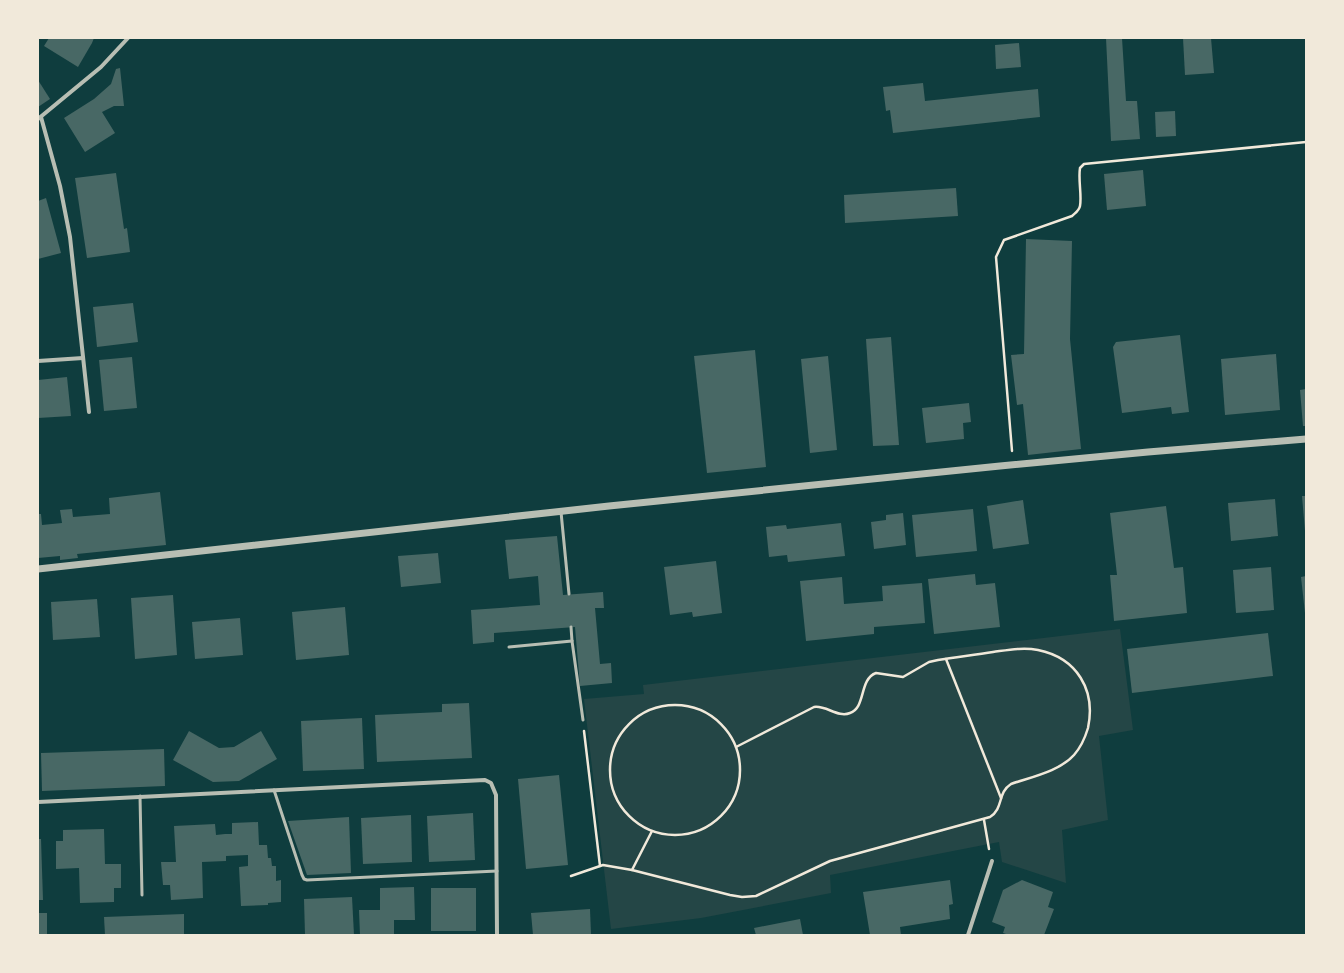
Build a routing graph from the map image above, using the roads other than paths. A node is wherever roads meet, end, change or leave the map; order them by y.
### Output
1 (128, 38) edge
2 (39, 118) edge
3 (83, 358) junction
4 (38, 362) edge
5 (89, 412) dead end
6 (1306, 439) edge
7 (561, 512) junction
8 (38, 569) edge
9 (569, 594) dead end
10 (572, 627) dead end
11 (572, 641) junction
12 (509, 647) dead end
13 (583, 720) road end
14 (274, 790) junction
15 (140, 796) junction
16 (38, 802) edge
17 (992, 861) road end
18 (497, 871) junction
19 (142, 895) dead end
20 (497, 935) edge
21 (968, 935) edge

1 - 2 street
2 - 3 street
3 - 4 street
3 - 5 street
6 - 7 street
7 - 8 street
7 - 9 lane
10 - 11 lane
11 - 12 lane
11 - 13 lane
14 - 15 street
14 - 18 lane
14 - 18 street
15 - 16 street
15 - 19 lane
17 - 21 street
18 - 20 street

